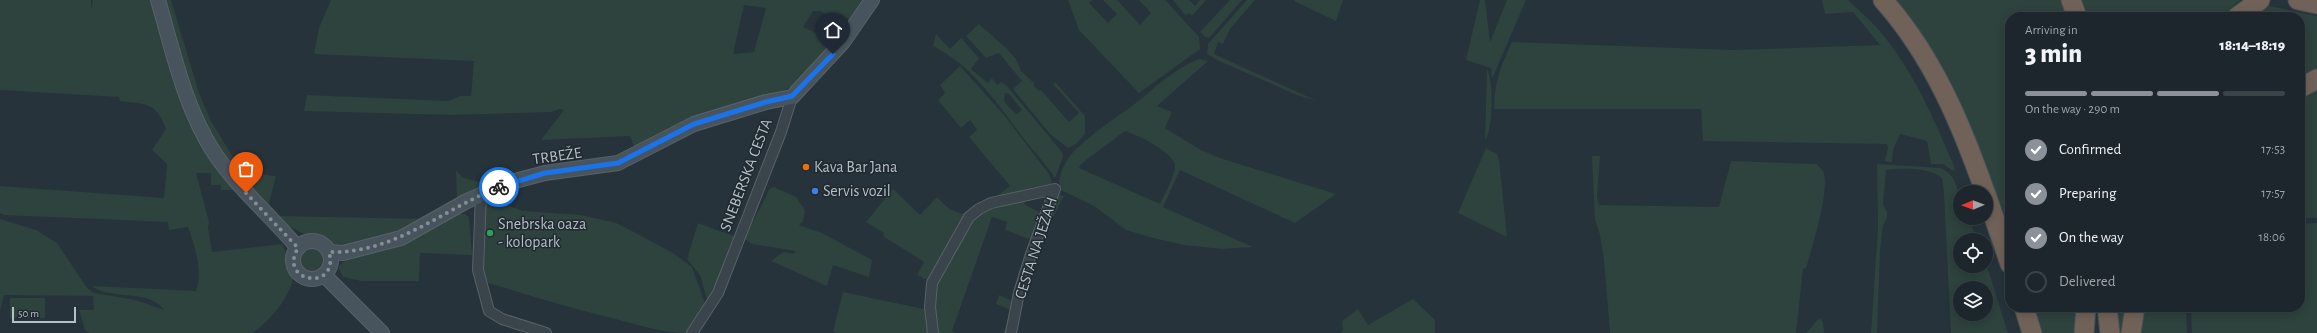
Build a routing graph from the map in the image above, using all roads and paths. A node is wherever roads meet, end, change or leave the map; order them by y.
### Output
1 (158, 0) edge
2 (872, 0) edge
3 (1883, 0) edge
4 (2071, 0) edge
5 (2260, 0) edge
6 (2298, 0) edge
7 (2317, 4) edge
8 (2075, 12) edge
9 (2244, 12) edge
10 (2317, 79) edge
11 (2305, 85) edge
12 (792, 96) junction
13 (1983, 185) edge
14 (481, 194) junction
15 (1993, 214) edge
16 (298, 248) junction
17 (2005, 249) edge
18 (329, 252) junction
19 (324, 275) junction
20 (2026, 312) edge
21 (2086, 312) edge
22 (2108, 312) edge
23 (2134, 312) edge
24 (382, 333) edge
25 (546, 333) edge
26 (692, 333) edge
27 (933, 333) edge
28 (1011, 333) edge
29 (2032, 333) edge
30 (2084, 333) edge
31 (2110, 333) edge
32 (2131, 333) edge

1 - 16 street
2 - 12 street, SNEBERSKA CESTA
3 - 13 highway
4 - 8 highway
5 - 9 highway
6 - 7 highway
10 - 11 highway
12 - 14 street, TRBEŽE
12 - 26 street, SNEBERSKA CESTA
14 - 18 street, TRBEŽE
14 - 25 street
15 - 17 highway
16 - 18 street
16 - 19 street
18 - 19 street
19 - 24 street
20 - 29 highway
21 - 30 highway
22 - 31 highway
23 - 32 highway
27 - 28 street, CESTA NA JEŽAH

